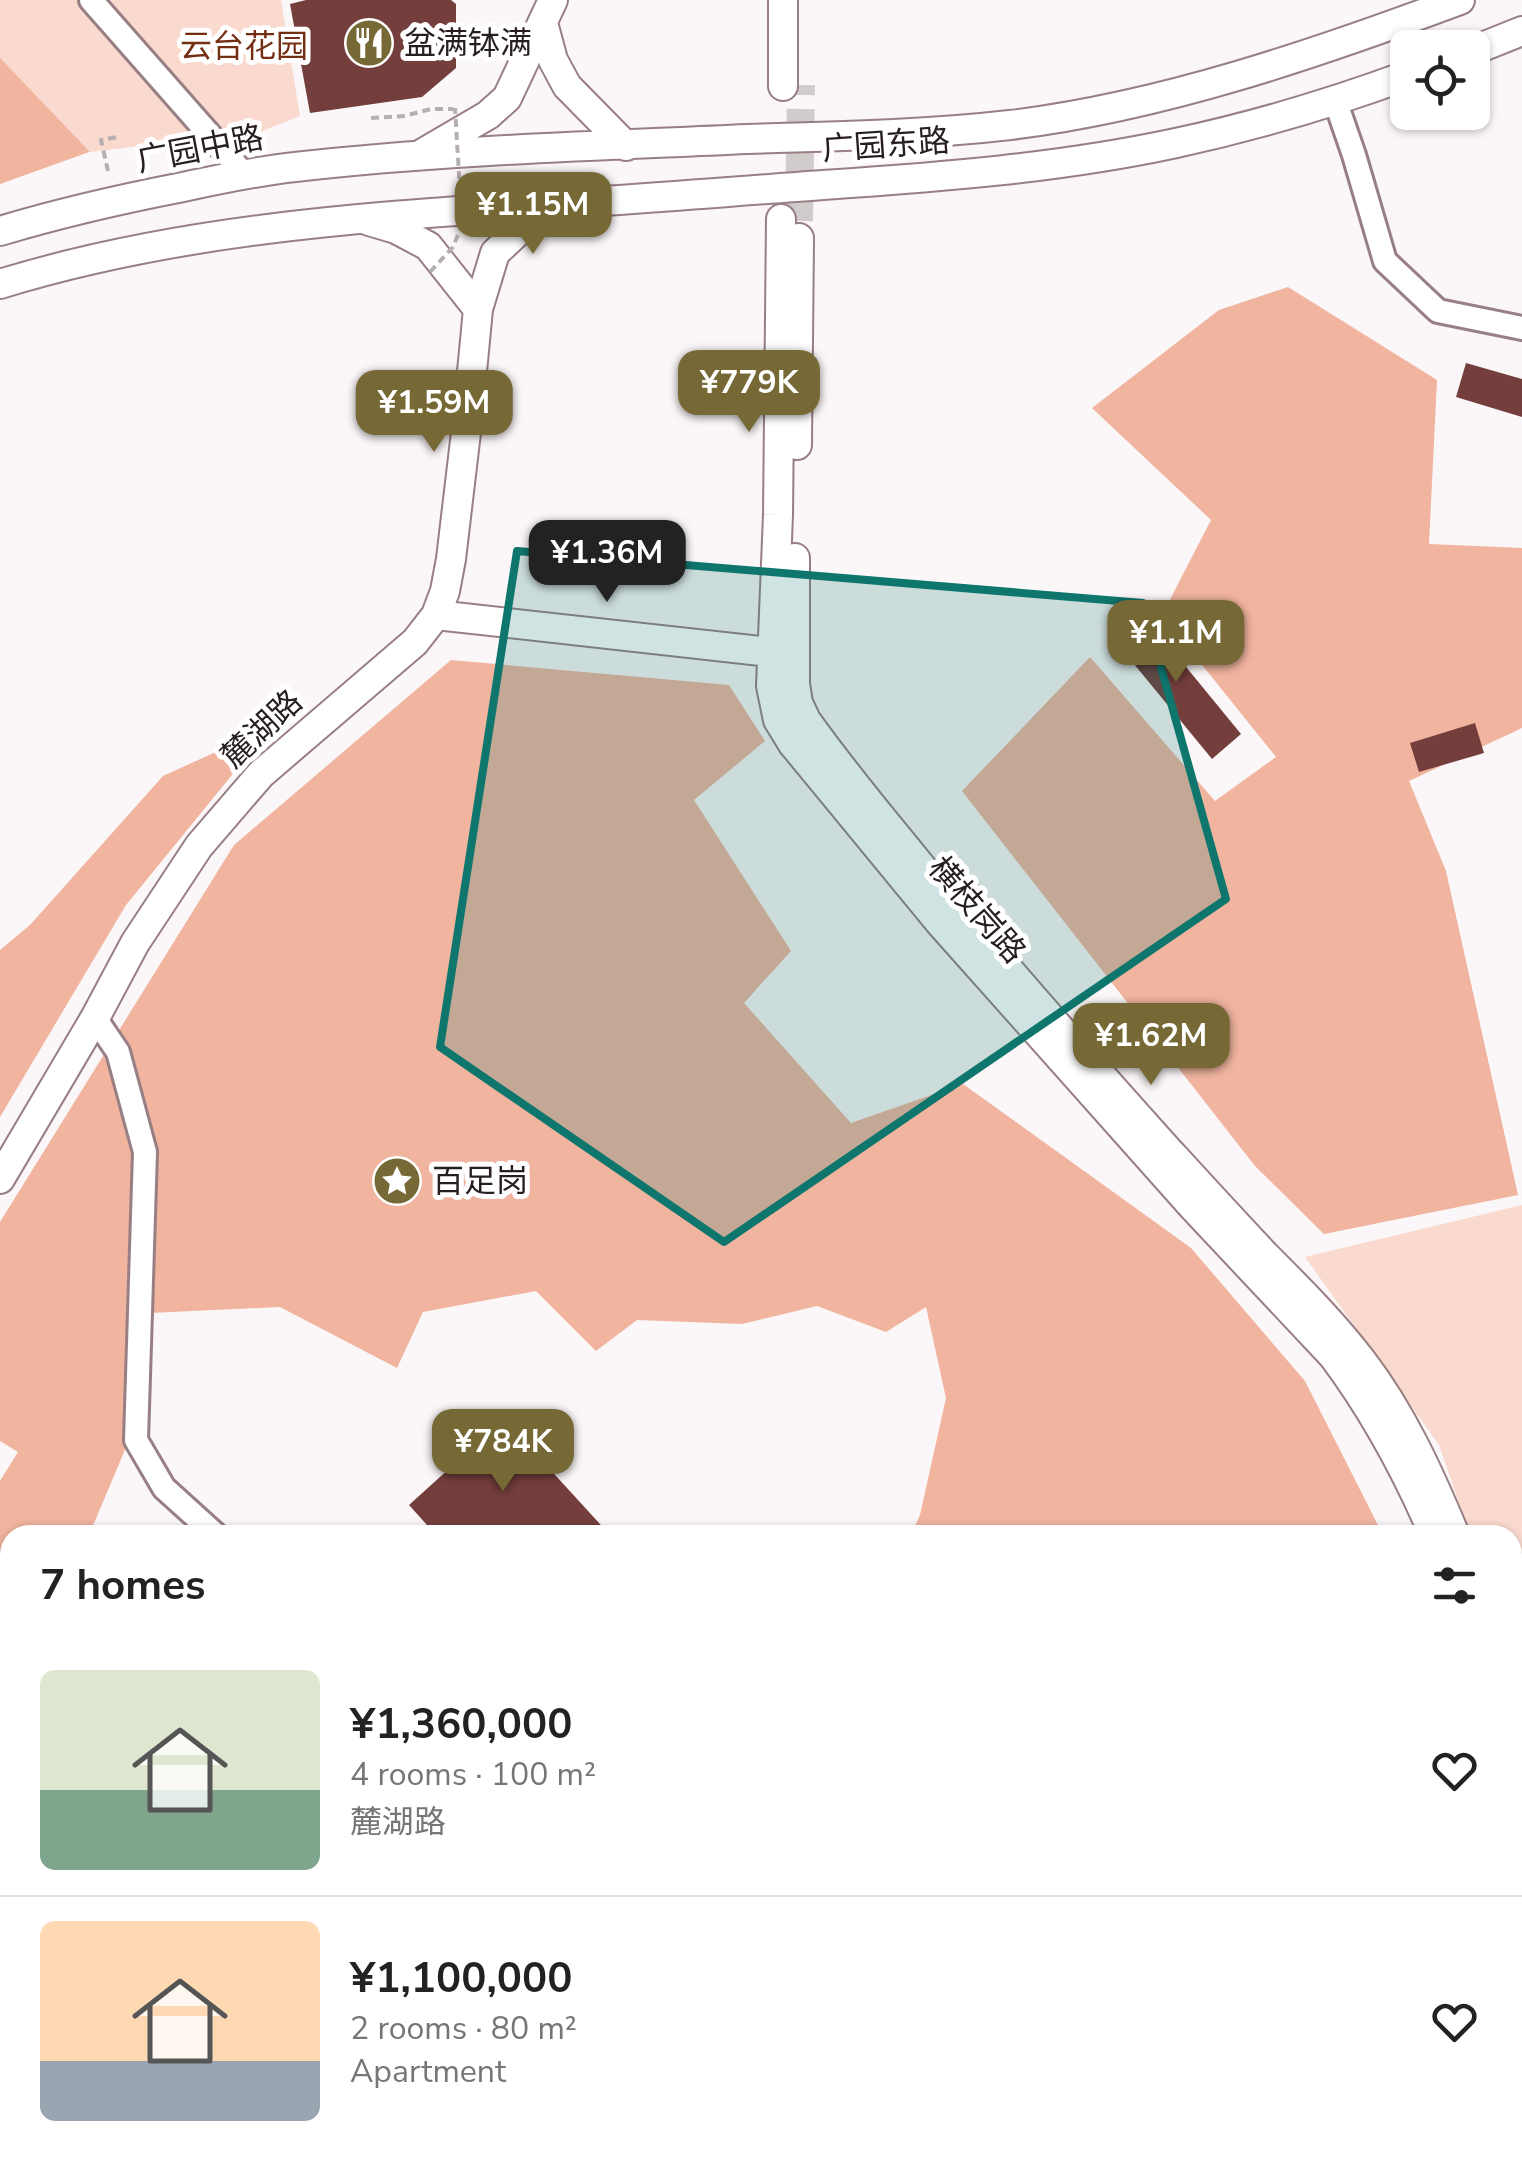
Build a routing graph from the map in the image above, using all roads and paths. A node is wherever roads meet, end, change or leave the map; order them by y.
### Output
1 (91, 0) edge
2 (783, 0) edge
3 (802, 0) edge
4 (1460, 0) edge
5 (548, 11) edge
6 (1522, 31) edge
7 (1490, 44) edge
8 (1390, 81) edge
9 (1335, 100) junction
10 (371, 118) dead end
11 (118, 137) dead end
12 (626, 146) junction
13 (418, 156) junction
14 (108, 171) dead end
15 (245, 174) junction
16 (585, 202) junction
17 (358, 218) junction
18 (790, 220) tunnel mouth
19 (0, 231) edge
20 (430, 272) dead end
21 (0, 284) edge
22 (478, 309) junction
23 (1522, 328) edge
24 (436, 615) junction
25 (783, 654) junction
26 (95, 1018) junction
27 (0, 1179) edge
28 (205, 1525) edge
29 (1429, 1525) edge
30 (1451, 1525) edge

1 - 15 lane
2 - 3 main road
4 - 12 main road, 广园东路
5 - 12 main road
5 - 13 main road
6 - 7 main road
8 - 9 main road, 广园东路
9 - 16 main road, 广园东路
9 - 23 lane
10 - 20 path, bridge
11 - 14 path
12 - 13 main road, 广园东路
13 - 15 main road, 广园中路
15 - 19 main road, 广园中路
16 - 17 main road, 广园东路
16 - 22 main road, 麓湖路
17 - 21 main road
17 - 22 main road
18 - 25 main road, 横枝岗路
22 - 24 main road, 麓湖路
24 - 25 main road
24 - 26 main road, 麓湖路
25 - 29 main road, 横枝岗路
25 - 30 main road, 横枝岗路
26 - 27 main road, 麓湖路
26 - 28 lane

